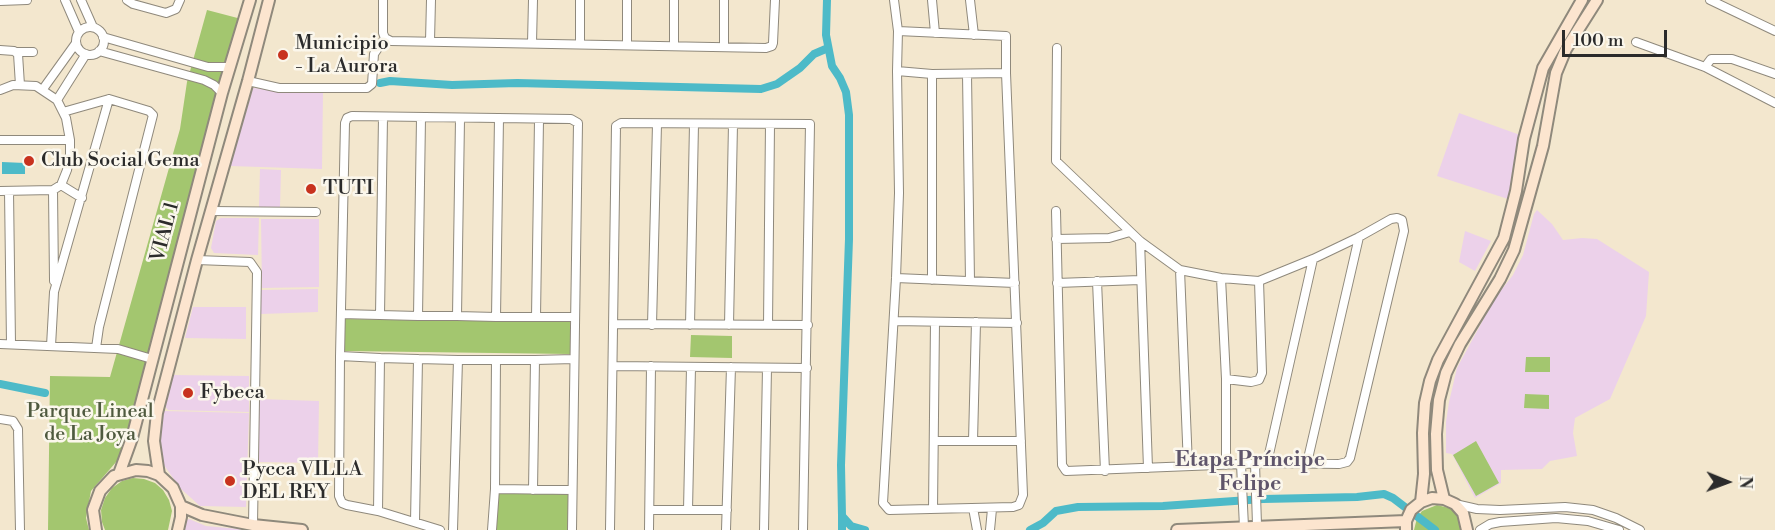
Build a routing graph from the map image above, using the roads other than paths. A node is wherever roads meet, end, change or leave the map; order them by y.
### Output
1 (27, 0) edge
2 (65, 0) edge
3 (81, 0) edge
4 (127, 0) edge
5 (180, 0) edge
6 (249, 0) edge
7 (268, 0) edge
8 (384, 0) edge
9 (431, 0) edge
10 (532, 0) edge
11 (580, 0) edge
12 (627, 0) edge
13 (674, 0) edge
14 (724, 0) edge
15 (775, 0) edge
16 (894, 0) edge
17 (932, 0) edge
18 (970, 0) edge
19 (1582, 0) edge
20 (1597, 0) edge
21 (1710, 0) edge
22 (0, 1) edge
23 (93, 27) junction
24 (897, 31) junction
25 (1775, 31) edge
26 (79, 32) junction
27 (935, 33) junction
28 (974, 35) junction
29 (103, 37) junction
30 (385, 38) junction
31 (430, 41) junction
32 (1636, 42) dead end
33 (76, 43) junction
34 (532, 43) junction
35 (579, 44) junction
36 (627, 45) junction
37 (674, 46) junction
38 (724, 47) junction
39 (1057, 48) dead end
40 (0, 50) edge
41 (99, 51) junction
42 (16, 52) junction
43 (33, 52) dead end
44 (86, 54) junction
45 (230, 67) junction
46 (1705, 67) junction
47 (897, 70) junction
48 (1006, 73) junction
49 (932, 74) junction
50 (968, 74) junction
51 (1775, 74) edge
52 (248, 81) junction
53 (20, 85) junction
54 (43, 88) junction
55 (0, 90) edge
56 (222, 93) junction
57 (109, 99) junction
58 (57, 100) junction
59 (1775, 103) edge
60 (63, 112) junction
61 (383, 117) junction
62 (421, 118) junction
63 (460, 118) junction
64 (499, 118) junction
65 (539, 120) junction
66 (657, 124) junction
67 (694, 124) junction
68 (734, 124) junction
69 (771, 124) junction
70 (0, 140) edge
71 (70, 140) junction
72 (57, 188) junction
73 (9, 190) junction
74 (0, 191) edge
75 (82, 198) junction
76 (211, 211) junction
77 (1056, 211) dead end
78 (316, 212) dead end
79 (1131, 232) junction
80 (1359, 237) junction
81 (1056, 239) junction
82 (1140, 241) junction
83 (1313, 259) junction
84 (197, 260) junction
85 (1180, 270) junction
86 (896, 278) junction
87 (1221, 278) junction
88 (932, 280) junction
89 (1140, 280) junction
90 (970, 281) junction
91 (1097, 281) junction
92 (1259, 281) junction
93 (1015, 283) junction
94 (1057, 283) junction
95 (54, 292) junction
96 (341, 314) junction
97 (380, 315) junction
98 (418, 316) junction
99 (457, 316) junction
100 (496, 317) junction
101 (536, 317) junction
102 (575, 317) junction
103 (894, 321) junction
104 (935, 322) junction
105 (976, 322) junction
106 (1017, 323) junction
107 (614, 324) junction
108 (652, 324) junction
109 (690, 325) junction
110 (729, 325) junction
111 (768, 325) junction
112 (808, 325) junction
113 (0, 344) edge
114 (11, 344) junction
115 (51, 346) junction
116 (96, 348) junction
117 (340, 356) junction
118 (152, 358) junction
119 (381, 358) junction
120 (574, 358) junction
121 (418, 359) junction
122 (458, 360) junction
123 (496, 360) junction
124 (535, 360) junction
125 (613, 366) junction
126 (651, 366) junction
127 (691, 367) junction
128 (731, 367) junction
129 (767, 368) junction
130 (807, 368) junction
131 (1226, 379) junction
132 (0, 419) edge
133 (935, 441) junction
134 (973, 441) junction
135 (1021, 441) junction
136 (1256, 463) junction
137 (1267, 463) junction
138 (1307, 463) junction
139 (1241, 464) junction
140 (1226, 465) junction
141 (1188, 466) junction
142 (1148, 468) junction
143 (1105, 471) junction
144 (119, 474) junction
145 (159, 475) junction
146 (1243, 487) junction
147 (1256, 487) junction
148 (495, 489) junction
149 (533, 490) junction
150 (572, 490) junction
151 (1444, 498) junction
152 (1421, 502) junction
153 (1455, 504) junction
154 (181, 506) junction
155 (973, 508) junction
156 (933, 509) junction
157 (992, 509) junction
158 (650, 510) junction
159 (688, 510) junction
160 (727, 510) junction
161 (378, 511) junction
162 (415, 522) junction
163 (253, 525) junction
164 (1257, 525) junction
165 (1406, 525) edge
166 (1244, 527) junction
167 (20, 530) edge
168 (96, 530) edge
169 (178, 530) edge
170 (302, 530) edge
171 (440, 530) edge
172 (453, 530) edge
173 (492, 530) edge
174 (572, 530) edge
175 (610, 530) edge
176 (649, 530) edge
177 (726, 530) edge
178 (764, 530) edge
179 (803, 530) edge
180 (977, 530) edge
181 (990, 530) edge
182 (1177, 530) edge
183 (1467, 530) edge
184 (1480, 530) edge
185 (1618, 530) edge
186 (1640, 530) edge

1 - 22 street
2 - 26 street
3 - 23 street
4 - 5 street
6 - 45 street, VIAL 1
7 - 52 street, VIAL 1
8 - 30 street
9 - 31 street
10 - 34 street
11 - 35 street
12 - 36 street
13 - 37 street
14 - 38 street
15 - 38 street
16 - 24 street
17 - 27 street
18 - 28 street
19 - 152 street
20 - 151 street
21 - 25 street
23 - 26 street
23 - 29 street
24 - 27 street
24 - 47 street
26 - 33 street
27 - 28 street
28 - 48 street
29 - 41 street
29 - 45 street
30 - 31 street
30 - 52 street
31 - 34 street
32 - 46 street
33 - 44 street
33 - 54 street
34 - 35 street
35 - 36 street
36 - 37 street
37 - 38 street
39 - 79 street
40 - 42 street
41 - 44 street
41 - 56 street
42 - 43 street
42 - 53 street
44 - 58 street
45 - 56 street, VIAL 1
46 - 51 street
46 - 59 street
47 - 49 street
47 - 86 street
48 - 50 street
48 - 93 street
49 - 50 street
49 - 88 street
50 - 90 street
52 - 76 street, VIAL 1
53 - 54 street
53 - 55 street
54 - 58 street
56 - 118 street, VIAL 1
57 - 60 street
57 - 75 street
57 - 116 street
58 - 60 street
60 - 71 street
61 - 62 street
61 - 96 street
61 - 97 street
62 - 63 street
62 - 98 street
63 - 64 street
63 - 99 street
64 - 65 street
64 - 100 street
65 - 101 street
65 - 102 street
66 - 67 street
66 - 107 street
66 - 108 street
67 - 68 street
67 - 109 street
68 - 69 street
68 - 110 street
69 - 111 street
69 - 112 street
70 - 71 street
71 - 72 street
72 - 73 street
72 - 75 street
72 - 95 street
73 - 74 street
73 - 114 street
75 - 95 street
76 - 78 street
76 - 84 street, VIAL 1
77 - 81 street
79 - 81 street
79 - 82 street
80 - 83 street
80 - 138 street
80 - 138 street
81 - 94 street
82 - 85 street
82 - 89 street
83 - 92 street
83 - 137 street
84 - 145 street, VIAL 1
84 - 163 street
85 - 87 street
85 - 141 street
86 - 88 street
86 - 103 street
87 - 92 street
87 - 131 street
88 - 90 street
89 - 91 street
89 - 142 street
90 - 93 street
91 - 94 street
91 - 143 street
92 - 131 street
93 - 106 street
94 - 143 street
95 - 115 street
96 - 97 street
96 - 117 street
97 - 98 street
98 - 99 street
99 - 100 street
100 - 101 street
101 - 102 street
102 - 120 street
103 - 104 street
103 - 156 street
104 - 105 street
104 - 133 street
105 - 106 street
105 - 134 street
106 - 135 street
107 - 108 street
107 - 125 street
108 - 109 street
109 - 110 street
110 - 111 street
111 - 112 street
112 - 130 street
113 - 114 street
114 - 115 street
115 - 116 street
116 - 118 street
117 - 119 street
117 - 161 street
118 - 144 street, VIAL 1
119 - 121 street
119 - 161 street
120 - 124 street
120 - 150 street
121 - 122 street
121 - 162 street
122 - 123 street
122 - 172 street
123 - 124 street
123 - 148 street
124 - 149 street
125 - 126 street
125 - 175 street
126 - 127 street
126 - 158 street
127 - 128 street
127 - 159 street
128 - 129 street
128 - 160 street
129 - 130 street
129 - 178 street
130 - 179 street
131 - 140 street
132 - 167 street
133 - 134 street
133 - 156 street
134 - 135 street
135 - 157 street
136 - 137 street
136 - 139 street
136 - 147 street
137 - 138 street
139 - 140 street
139 - 146 street
140 - 141 street
141 - 142 street
142 - 143 street
144 - 145 street
144 - 168 street
145 - 154 street
146 - 147 street
146 - 166 street
147 - 164 street
148 - 149 street
148 - 173 street
149 - 150 street
150 - 174 street
151 - 152 street
151 - 153 street
152 - 165 street
153 - 183 street
153 - 186 street
154 - 163 street
154 - 169 street
155 - 156 street
155 - 157 street
155 - 180 street
157 - 181 street
158 - 159 street
158 - 176 street
159 - 160 street
160 - 177 street
161 - 162 street
162 - 171 street
163 - 170 street
164 - 165 street
164 - 166 street
166 - 182 street
184 - 185 street

